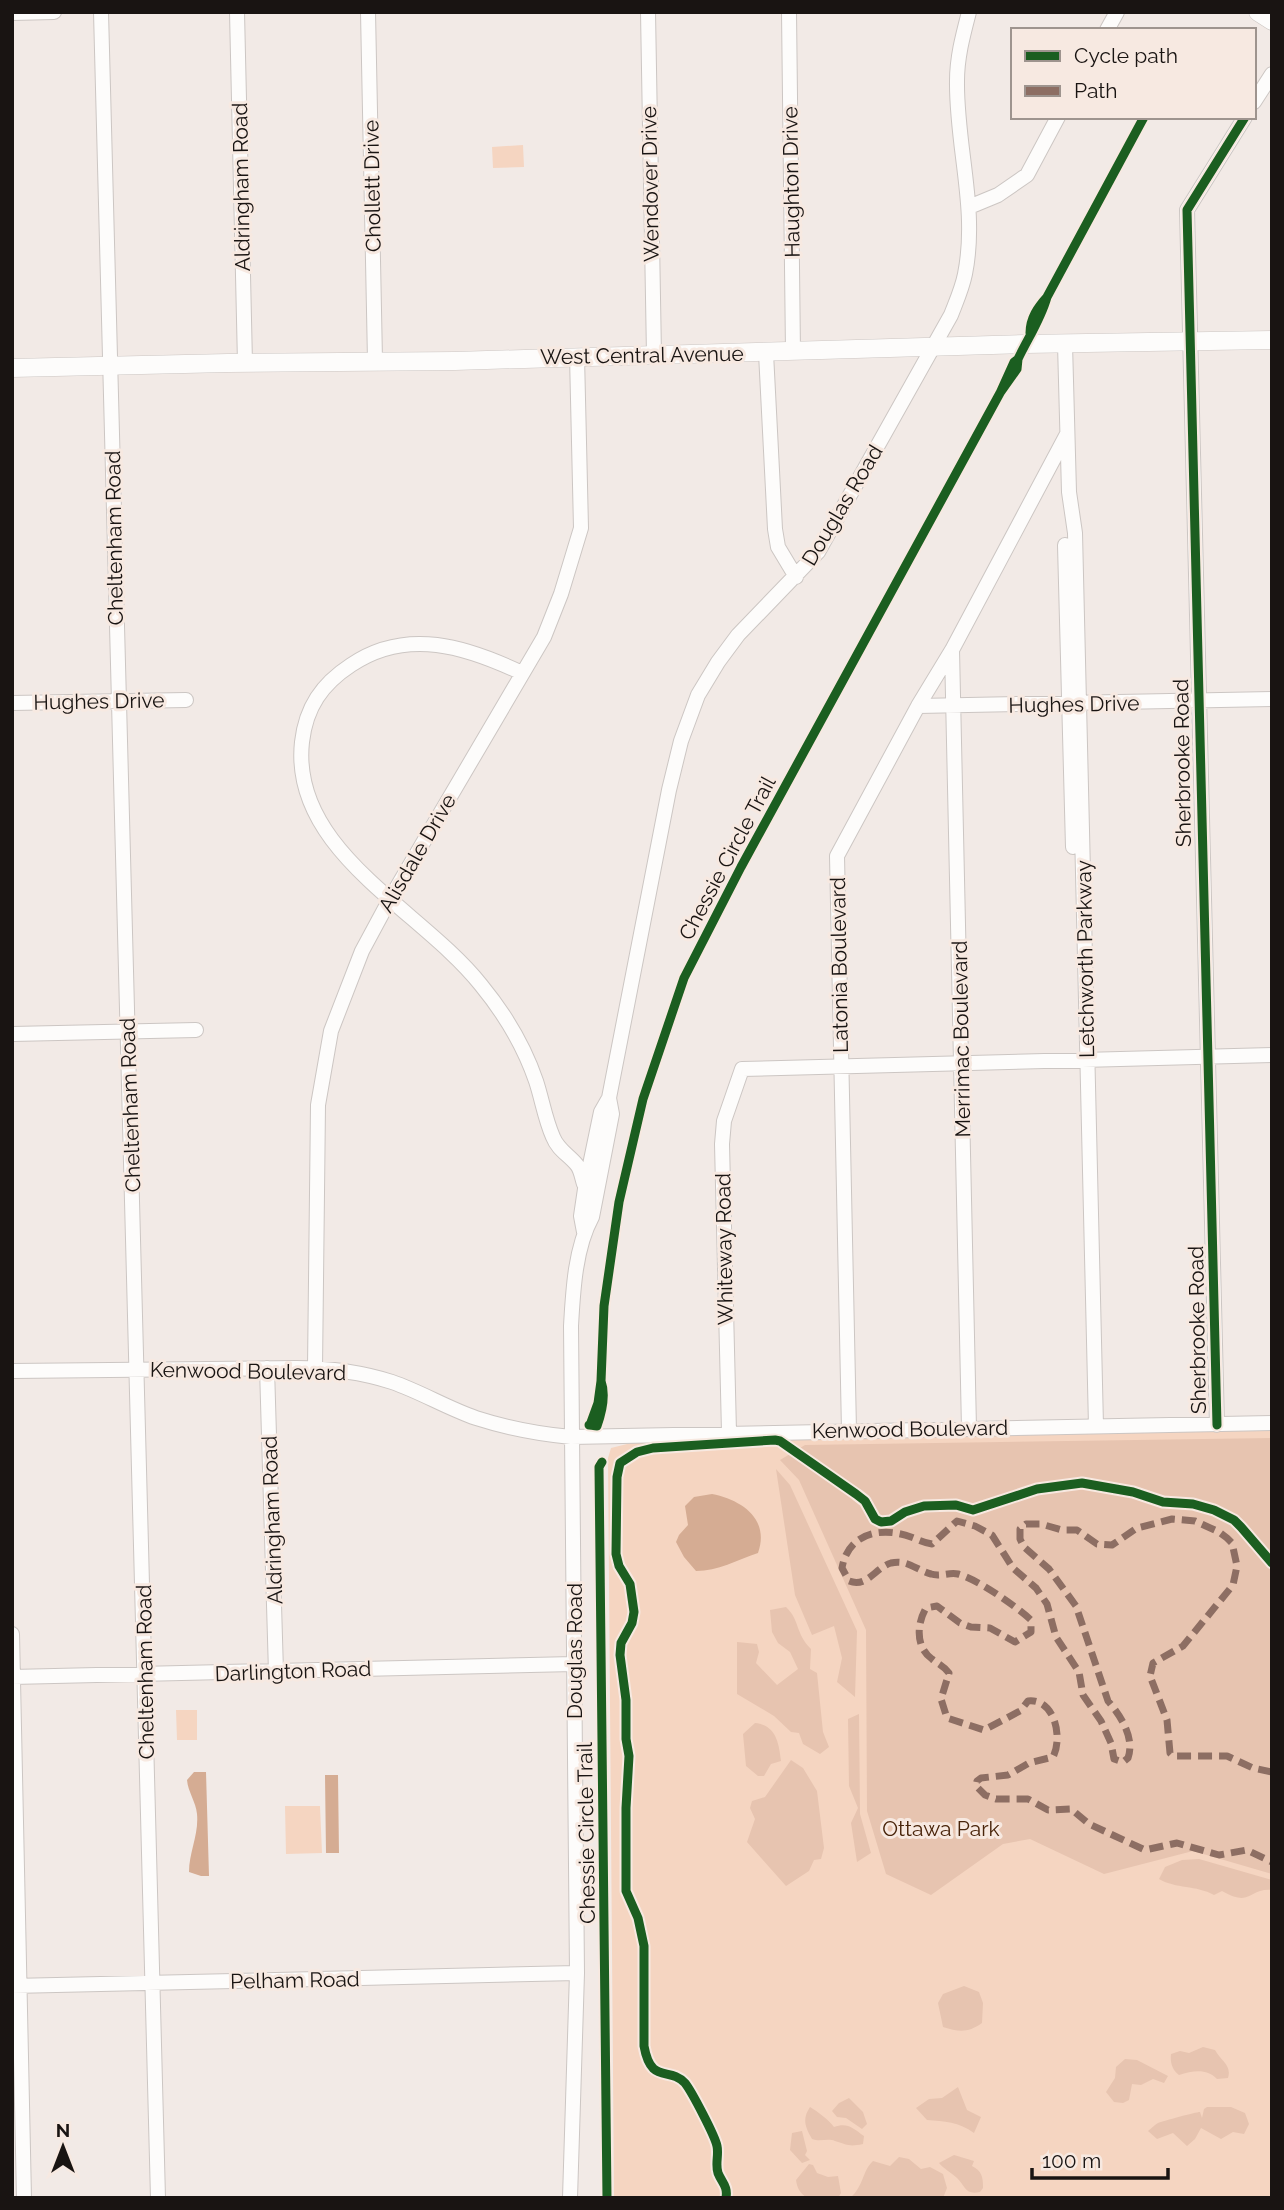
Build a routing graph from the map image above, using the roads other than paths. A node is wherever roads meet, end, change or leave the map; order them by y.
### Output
1 (54, 12) edge
2 (101, 12) edge
3 (237, 12) edge
4 (368, 12) edge
5 (648, 12) edge
6 (789, 12) edge
7 (969, 12) edge
8 (1117, 12) edge
9 (1258, 12) edge
10 (12, 13) edge
11 (1272, 21) edge
12 (1108, 28) edge
13 (1272, 74) edge
14 (1256, 99) edge
15 (1057, 119) edge
16 (1243, 119) edge
17 (969, 206) junction
18 (1272, 340) edge
19 (1190, 341) junction
20 (1065, 344) junction
21 (933, 347) junction
22 (793, 352) junction
23 (766, 353) junction
24 (654, 355) junction
25 (577, 356) junction
26 (375, 360) junction
27 (245, 363) junction
28 (109, 366) junction
29 (12, 368) edge
30 (1068, 433) junction
31 (796, 577) junction
32 (952, 650) junction
33 (522, 673) junction
34 (1272, 699) edge
35 (186, 700) dead end
36 (1198, 701) junction
37 (118, 702) junction
38 (12, 703) edge
39 (1074, 704) junction
40 (918, 706) junction
41 (952, 706) junction
42 (390, 899) junction
43 (196, 1030) dead end
44 (128, 1032) junction
45 (12, 1034) edge
46 (1272, 1055) edge
47 (1207, 1056) junction
48 (1082, 1060) junction
49 (961, 1063) junction
50 (841, 1066) junction
51 (609, 1098) junction
52 (596, 1137) junction
53 (559, 1147) junction
54 (585, 1189) junction
55 (584, 1232) junction
56 (267, 1368) junction
57 (314, 1368) junction
58 (137, 1369) junction
59 (12, 1371) edge
60 (1272, 1423) edge
61 (1217, 1424) junction
62 (1091, 1426) junction
63 (969, 1429) junction
64 (849, 1430) junction
65 (729, 1432) junction
66 (571, 1437) junction
67 (12, 1634) edge
68 (574, 1664) junction
69 (276, 1672) junction
70 (145, 1674) junction
71 (13, 1677) edge
72 (577, 1973) junction
73 (153, 1983) junction
74 (16, 1986) edge
75 (24, 2198) edge
76 (158, 2198) edge
77 (570, 2198) edge

1 - 10 street
2 - 28 street, Cheltenham Road
3 - 27 street, Aldringham Road
4 - 26 street, Chollett Drive
5 - 24 street, Wendover Drive
6 - 22 street, Haughton Drive
7 - 17 street, Douglas Road
8 - 12 street
9 - 11 main road
13 - 14 street
15 - 17 street
16 - 19 street, Sherbrooke Road
17 - 21 street, Douglas Road
18 - 19 main road, West Central Avenue
19 - 20 main road, West Central Avenue
19 - 36 street, Sherbrooke Road
20 - 21 main road, West Central Avenue
20 - 30 street, Letchworth Parkway
21 - 22 main road, West Central Avenue
21 - 31 street, Douglas Road
22 - 23 main road, West Central Avenue
23 - 24 main road, West Central Avenue
23 - 31 street
24 - 25 main road, West Central Avenue
25 - 26 main road, West Central Avenue
25 - 33 street, Alisdale Drive
26 - 27 main road, West Central Avenue
27 - 28 main road, West Central Avenue
28 - 29 main road, West Central Avenue
28 - 37 street, Cheltenham Road
30 - 32 street, Latonia Boulevard
30 - 39 street, Letchworth Parkway
31 - 51 street, Douglas Road
32 - 40 street, Latonia Boulevard
32 - 41 street, Merrimac Boulevard
33 - 42 street, Alisdale Drive
33 - 42 street
34 - 36 street, Hughes Drive
35 - 37 street, Hughes Drive
36 - 39 street, Hughes Drive
36 - 47 street, Sherbrooke Road
37 - 38 street, Hughes Drive
37 - 44 street, Cheltenham Road
39 - 41 street, Hughes Drive
39 - 48 street, Letchworth Parkway
40 - 41 street, Hughes Drive
40 - 50 street, Latonia Boulevard
41 - 49 street, Merrimac Boulevard
42 - 53 street
42 - 57 street, Alisdale Drive
43 - 44 street
44 - 45 street
44 - 58 street, Cheltenham Road
46 - 47 street
47 - 48 street
47 - 61 street, Sherbrooke Road
48 - 49 street
48 - 62 street, Letchworth Parkway
49 - 50 street
49 - 63 street, Merrimac Boulevard
50 - 64 street, Latonia Boulevard
50 - 65 street, Whiteway Road
51 - 52 street, Douglas Road
51 - 55 street, Douglas Road
52 - 53 street
52 - 54 street, Douglas Road
53 - 54 street
54 - 55 street, Douglas Road
55 - 66 street, Douglas Road
56 - 57 street, Kenwood Boulevard
56 - 58 street, Kenwood Boulevard
56 - 69 street, Aldringham Road
57 - 66 street, Kenwood Boulevard
58 - 59 street, Kenwood Boulevard
58 - 70 street, Cheltenham Road
60 - 61 street, Kenwood Boulevard
61 - 62 street, Kenwood Boulevard
62 - 63 street, Kenwood Boulevard
63 - 64 street, Kenwood Boulevard
64 - 65 street, Kenwood Boulevard
65 - 66 street, Kenwood Boulevard
66 - 68 street, Douglas Road
67 - 71 street
68 - 69 street, Darlington Road
68 - 72 street, Douglas Road
69 - 70 street, Darlington Road
70 - 71 street, Darlington Road
70 - 73 street, Cheltenham Road
71 - 74 street
72 - 73 street, Pelham Road
72 - 77 street, Douglas Road
73 - 74 street, Pelham Road
73 - 76 street, Cheltenham Road
74 - 75 street

